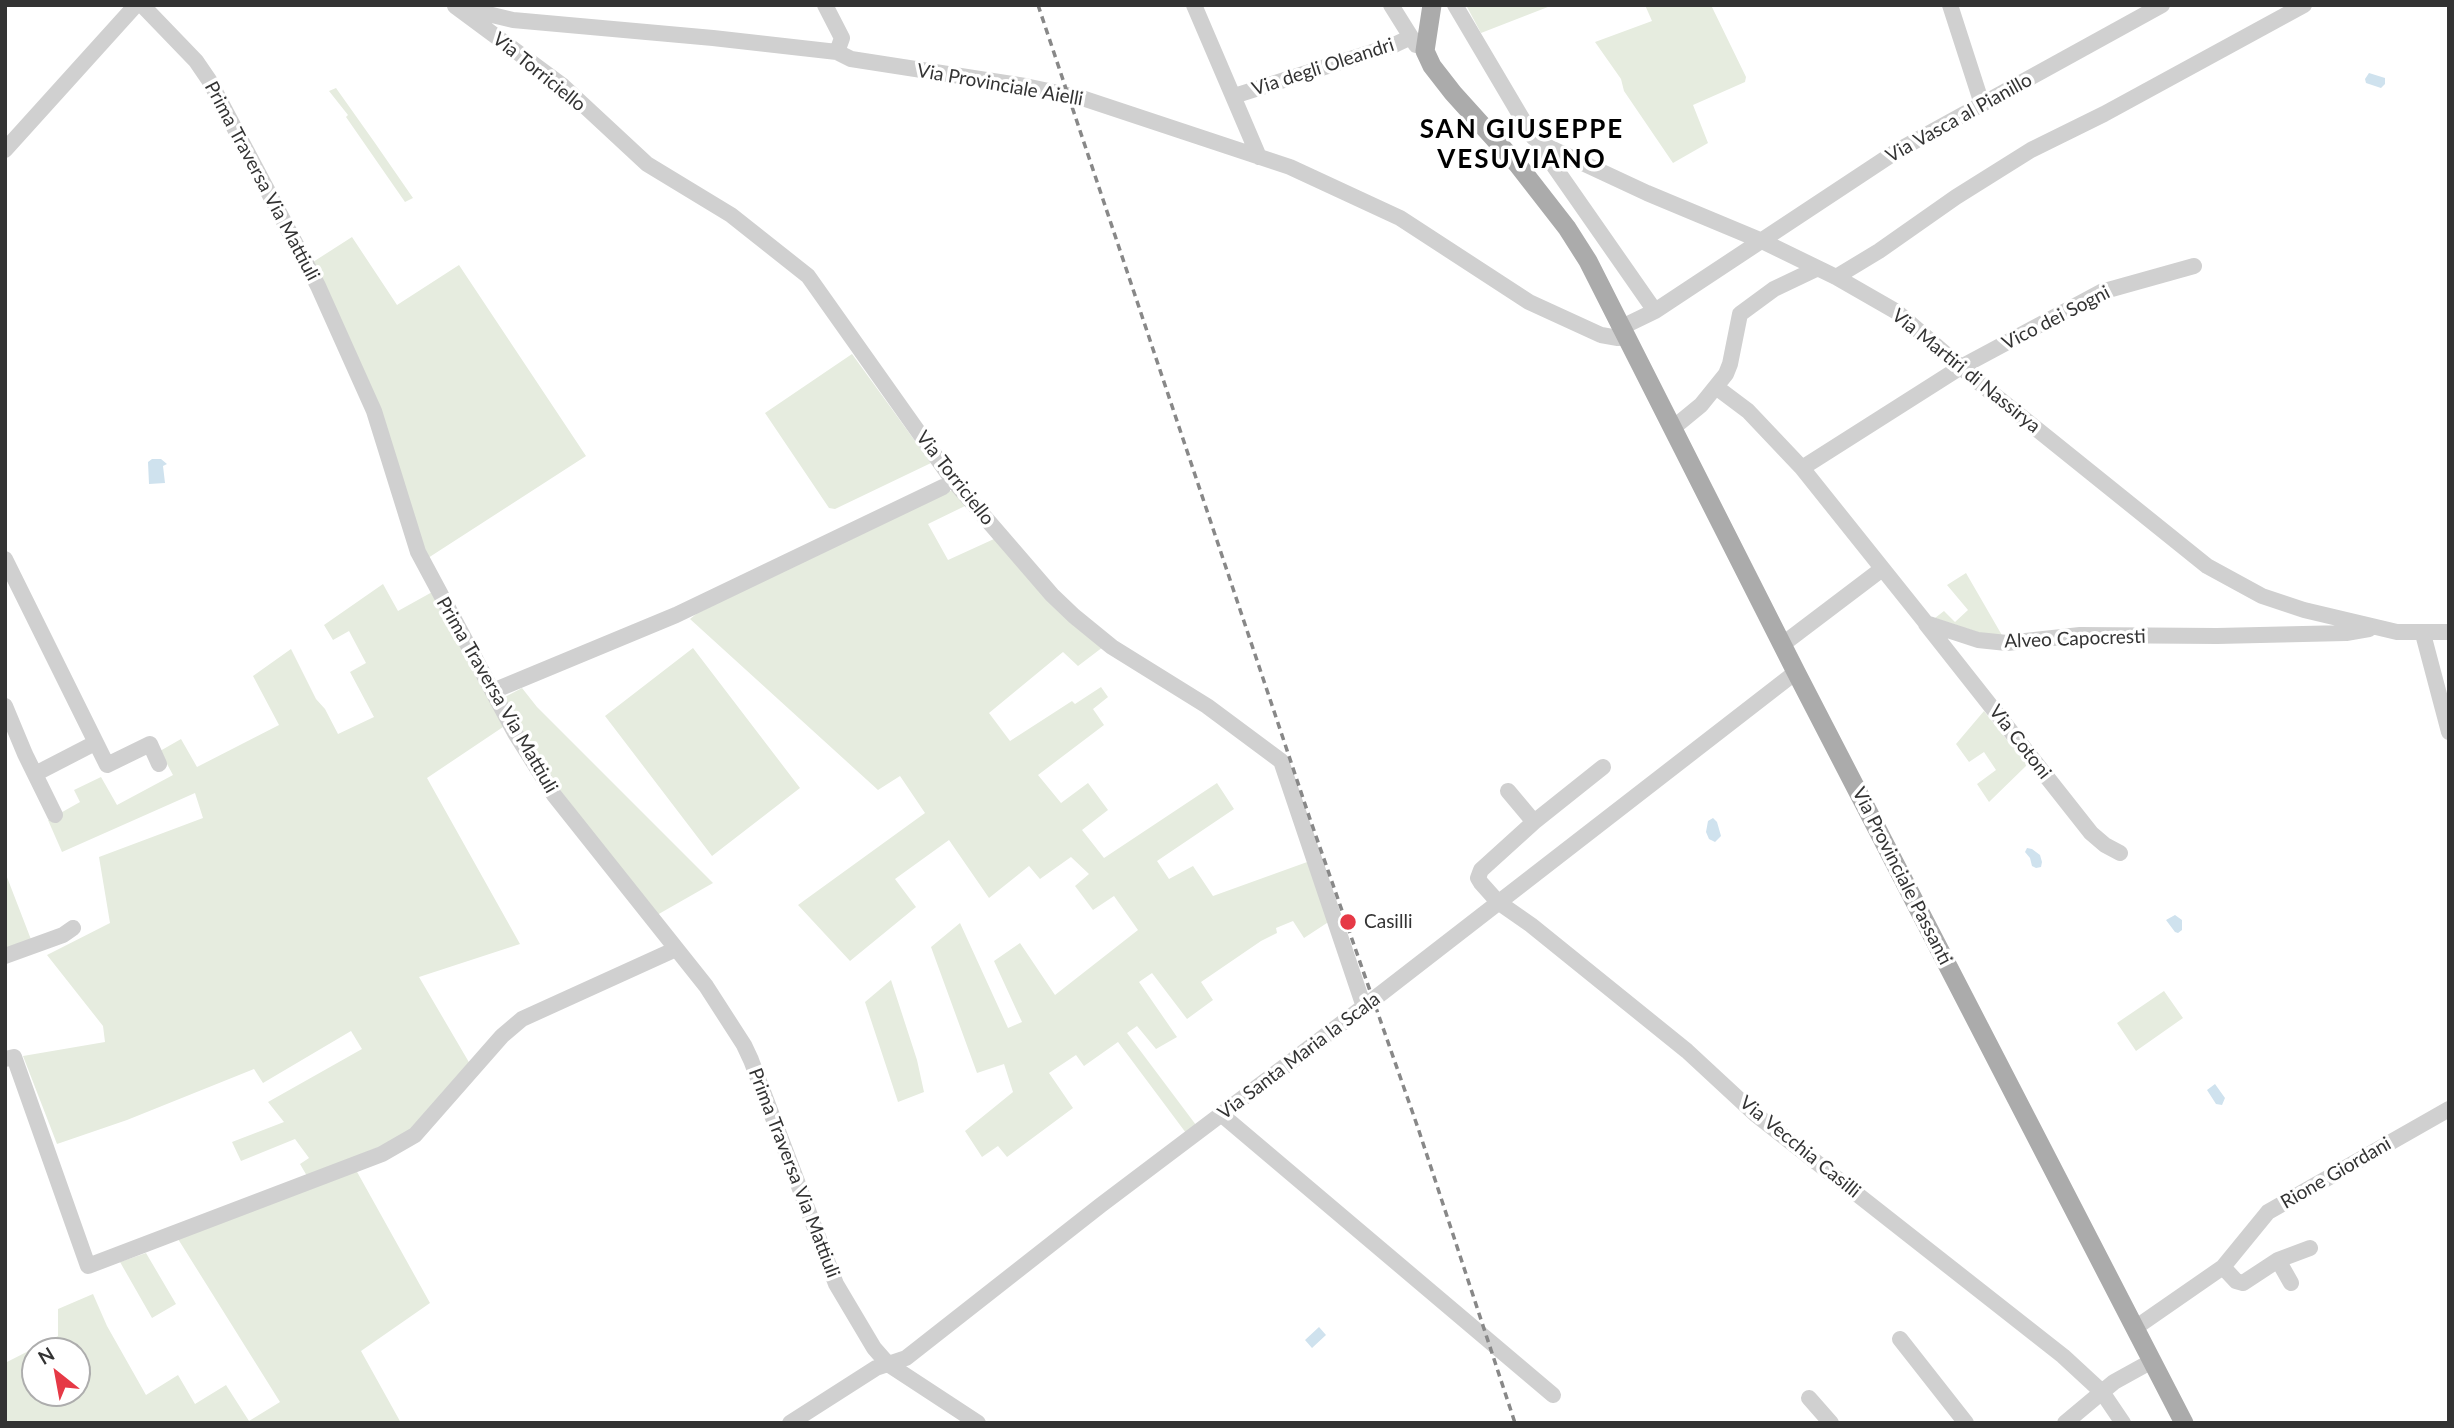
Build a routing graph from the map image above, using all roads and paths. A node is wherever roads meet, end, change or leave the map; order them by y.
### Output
1 (136, 5) edge
2 (142, 5) edge
3 (825, 5) edge
4 (1194, 5) edge
5 (1391, 5) edge
6 (1432, 5) edge
7 (1455, 5) edge
8 (1950, 5) edge
9 (2162, 5) edge
10 (2304, 5) edge
11 (453, 6) edge
12 (1418, 44) junction
13 (837, 52) junction
14 (1234, 96) junction
15 (1982, 104) junction
16 (1544, 145) junction
17 (5, 150) edge
18 (1259, 157) junction
19 (1762, 241) junction
20 (2194, 266) dead end
21 (1816, 269) junction
22 (1836, 277) junction
23 (1655, 312) junction
24 (1624, 331) junction
25 (1961, 367) junction
26 (1716, 387) junction
27 (1673, 428) junction
28 (1802, 468) junction
29 (943, 488) dead end
30 (5, 559) edge
31 (1882, 569) junction
32 (13, 594) edge
33 (1926, 623) junction
34 (2376, 628) junction
35 (2449, 632) edge
36 (2423, 634) junction
37 (1783, 644) junction
38 (1796, 672) junction
39 (493, 691) junction
40 (5, 706) edge
41 (2449, 733) edge
42 (95, 743) junction
43 (159, 764) dead end
44 (1603, 767) dead end
45 (35, 774) junction
46 (1508, 791) dead end
47 (55, 814) dead end
48 (1534, 822) junction
49 (2120, 853) dead end
50 (1498, 902) junction
51 (73, 928) dead end
52 (676, 949) junction
53 (5, 956) edge
54 (1364, 1007) junction
55 (5, 1059) edge
56 (2449, 1109) edge
57 (1222, 1115) junction
58 (2310, 1248) dead end
59 (2278, 1260) junction
60 (2223, 1266) junction
61 (2291, 1283) dead end
62 (2136, 1328) junction
63 (1900, 1339) dead end
64 (2152, 1361) junction
65 (888, 1364) junction
66 (2102, 1392) junction
67 (1553, 1395) dead end
68 (1809, 1398) dead end
69 (790, 1423) edge
70 (978, 1423) edge
71 (1831, 1423) edge
72 (1966, 1423) edge
73 (2065, 1423) edge
74 (2123, 1423) edge
75 (2184, 1423) edge

1 - 17 street
2 - 39 street, Prima Traversa Via Mattiuli
3 - 13 street
4 - 14 street, Via degli Oleandri
5 - 12 street
6 - 12 main road
7 - 16 street, Via Martiri di Nassirya
8 - 15 street
9 - 15 street, Via Vasca al Pianillo
10 - 22 street
11 - 13 street, Via Provinciale Aielli
11 - 54 street, Via Torriciello
12 - 14 street, Via degli Oleandri
12 - 24 main road, Via Provinciale Passanti
13 - 18 street, Via Provinciale Aielli
14 - 18 street, Via degli Oleandri
15 - 19 street, Via Vasca al Pianillo
16 - 19 street, Via Martiri di Nassirya
16 - 23 street
18 - 24 street, Via Provinciale Aielli
19 - 21 street, Via Martiri di Nassirya
19 - 23 street, Via Vasca al Pianillo
20 - 25 street, Vico dei Sogni
21 - 22 street, Via Martiri di Nassirya
21 - 26 street
22 - 25 street, Via Martiri di Nassirya
23 - 24 street, Via Vasca al Pianillo
24 - 27 main road, Via Provinciale Passanti
25 - 28 street, Vico dei Sogni
25 - 34 street, Via Martiri di Nassirya
26 - 27 street
26 - 28 street
27 - 37 main road, Via Provinciale Passanti
28 - 31 street
29 - 39 street, Via Torriciello
30 - 32 street
31 - 33 street
31 - 37 street
32 - 42 street
33 - 34 street, Alveo Capocresti
33 - 49 street, Via Cotoni
34 - 36 street, Via Martiri di Nassirya
35 - 36 street, Via Martiri di Nassirya
36 - 41 street
37 - 38 main road, Via Provinciale Passanti
38 - 50 street, Via Santa Maria la Scala
38 - 62 main road, Via Provinciale Passanti
39 - 52 street, Prima Traversa Via Mattiuli
40 - 45 street
42 - 43 street
42 - 45 street
44 - 48 street
45 - 47 street
46 - 48 street
48 - 50 street
50 - 54 street, Via Santa Maria la Scala
50 - 66 street, Via Vecchia Casilli
51 - 53 street
52 - 55 street
52 - 65 street, Prima Traversa Via Mattiuli
54 - 57 street, Via Santa Maria la Scala
56 - 60 street, Rione Giordani
57 - 65 street, Via Santa Maria la Scala
57 - 67 street
58 - 59 street
59 - 60 street
59 - 61 street
60 - 62 street, Rione Giordani
62 - 64 main road, Via Provinciale Passanti
63 - 72 street
64 - 66 street
64 - 75 main road, Via Provinciale Passanti
65 - 69 street, Via Santa Maria la Scala
65 - 70 street, Prima Traversa Via Mattiuli
66 - 73 street
66 - 74 street, Via Vecchia Casilli
68 - 71 street

